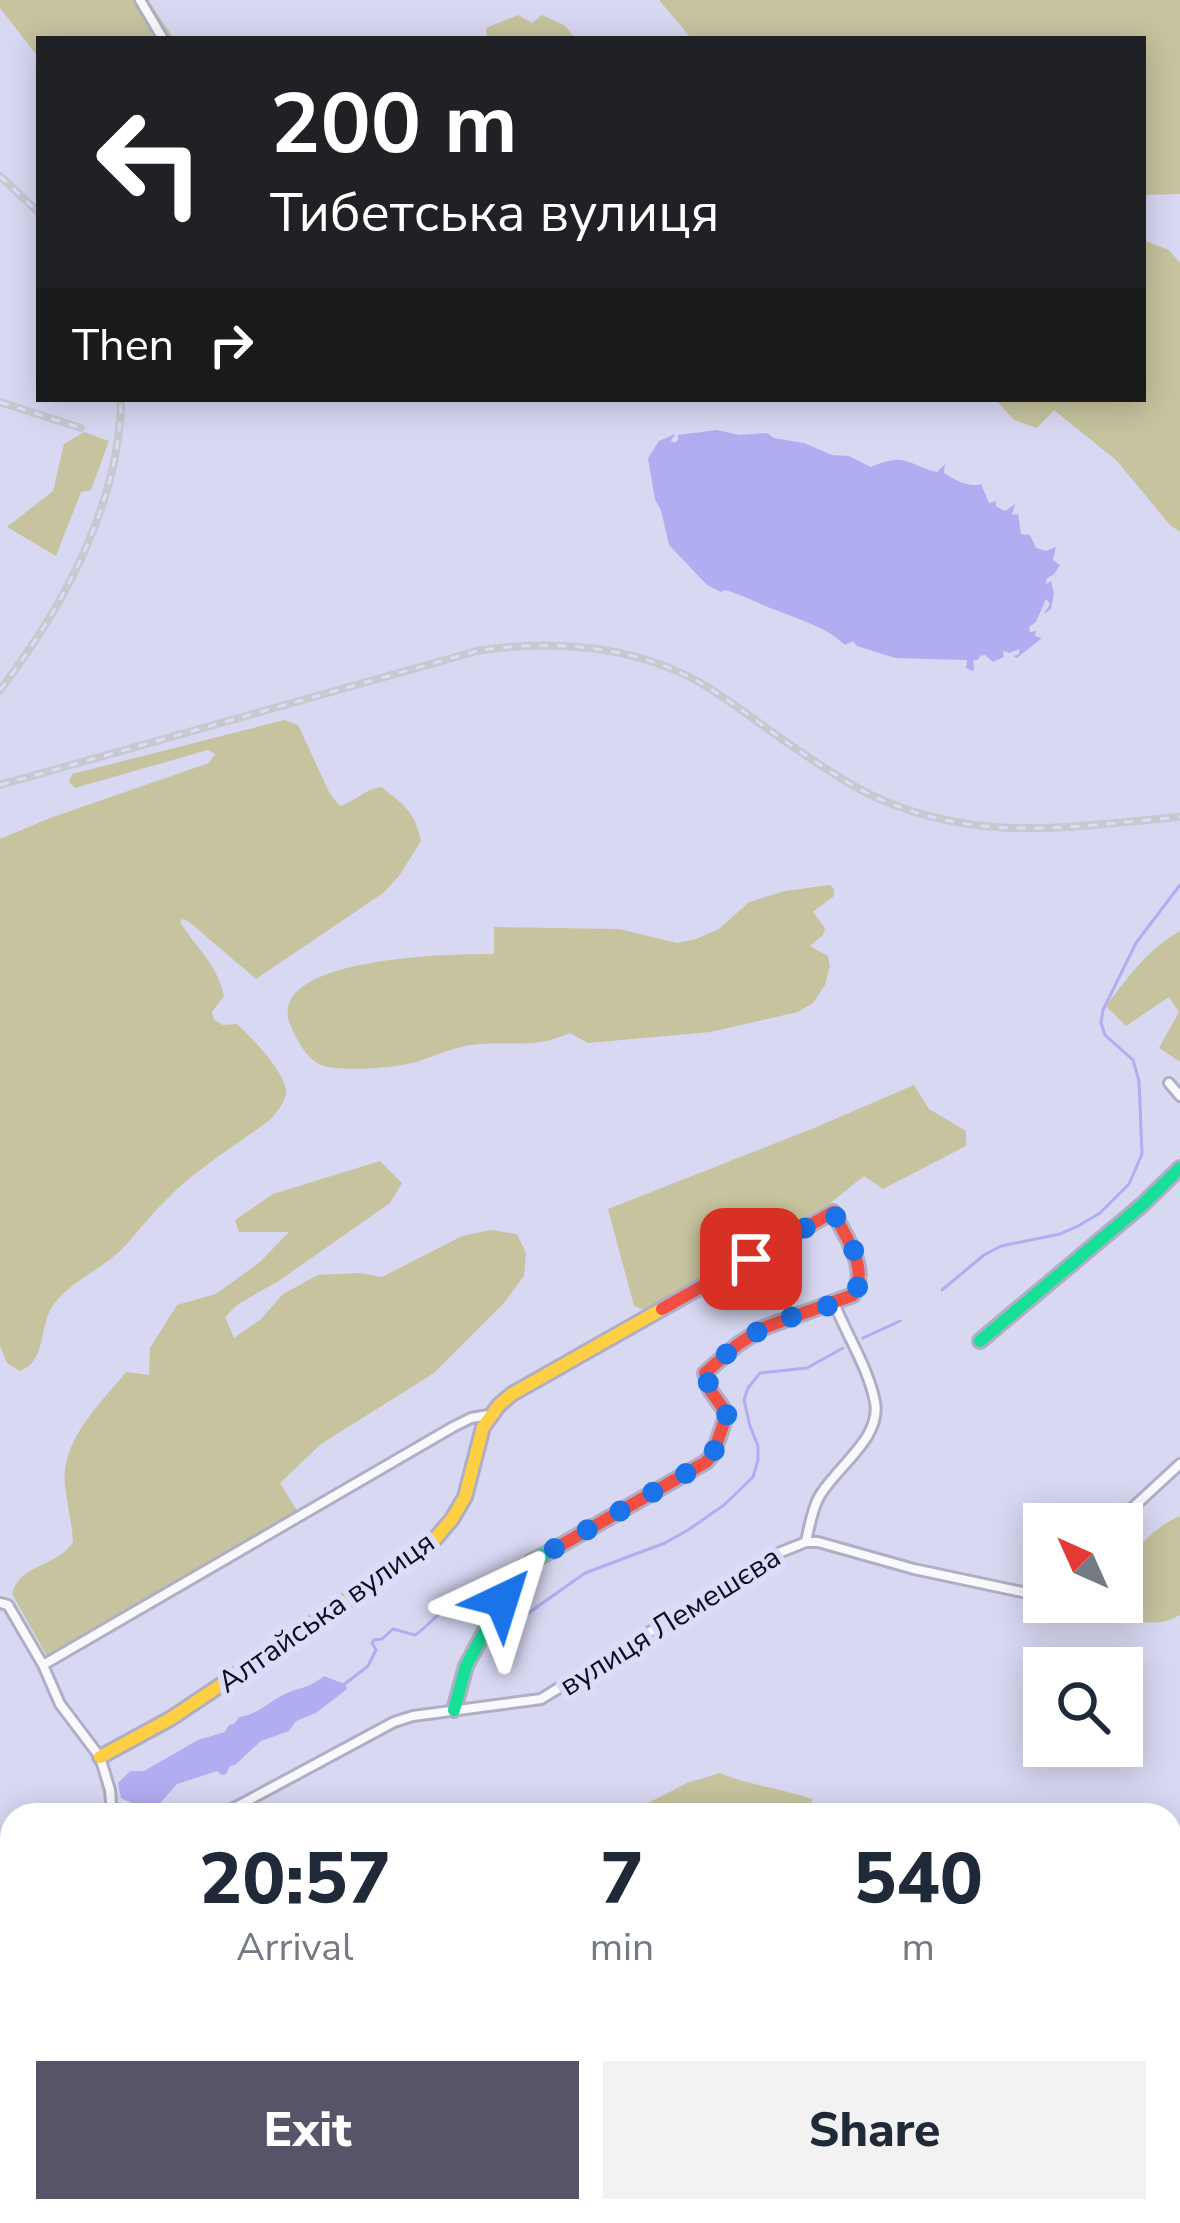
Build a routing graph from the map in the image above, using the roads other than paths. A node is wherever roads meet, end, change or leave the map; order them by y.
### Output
1 (140, 0) edge
2 (162, 36) edge
3 (1169, 1083) dead end
4 (1180, 1096) edge
5 (1180, 1168) edge
6 (835, 1305) junction
7 (980, 1341) dead end
8 (489, 1415) junction
9 (1180, 1464) edge
10 (1137, 1503) edge
11 (806, 1542) junction
12 (1023, 1592) edge
13 (0, 1603) edge
14 (43, 1665) junction
15 (454, 1710) junction
16 (100, 1757) junction
17 (111, 1803) edge
18 (243, 1803) edge

1 - 2 street
3 - 4 street
5 - 7 street
6 - 8 street
6 - 11 street, вулиця Лемешєва
6 - 15 street
8 - 14 street
8 - 16 street, Алтайська вулиця
9 - 10 street
11 - 12 street
11 - 15 street, вулиця Лемешєва
13 - 14 street
14 - 16 street
15 - 18 street, вулиця Лемешєва
16 - 17 street

